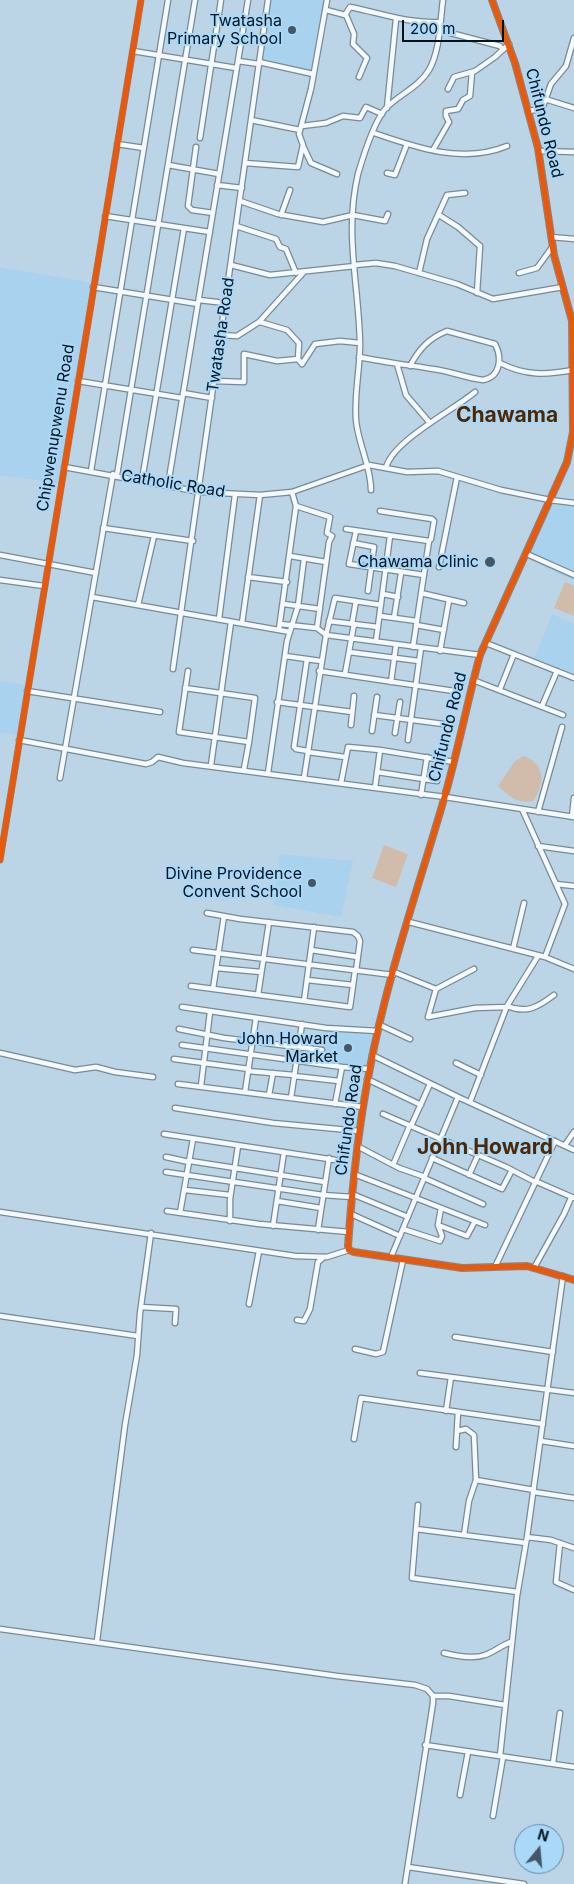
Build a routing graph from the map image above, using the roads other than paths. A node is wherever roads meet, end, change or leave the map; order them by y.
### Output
1 (141, 0) edge
2 (168, 0) edge
3 (195, 0) edge
4 (222, 0) edge
5 (248, 0) edge
6 (268, 0) edge
7 (326, 0) edge
8 (443, 0) edge
9 (494, 0) edge
10 (326, 10) junction
11 (346, 15) junction
12 (396, 19) junction
13 (440, 22) junction
14 (439, 30) junction
15 (574, 38) edge
16 (509, 44) junction
17 (503, 50) junction
18 (133, 51) junction
19 (159, 55) junction
20 (185, 58) junction
21 (238, 61) junction
22 (211, 63) junction
23 (259, 63) junction
24 (236, 68) junction
25 (472, 72) junction
26 (313, 74) junction
27 (359, 77) dead end
28 (448, 89) dead end
29 (545, 99) junction
30 (387, 108) junction
31 (574, 108) edge
32 (528, 111) junction
33 (382, 114) junction
34 (251, 120) junction
35 (301, 128) junction
36 (374, 133) junction
37 (200, 138) dead end
38 (117, 144) junction
39 (407, 144) junction
40 (303, 145) junction
41 (507, 146) dead end
42 (196, 147) dead end
43 (144, 148) junction
44 (433, 150) junction
45 (539, 151) junction
46 (574, 152) edge
47 (245, 163) junction
48 (168, 166) junction
49 (192, 170) junction
50 (387, 173) dead end
51 (219, 174) junction
52 (337, 174) dead end
53 (217, 185) junction
54 (242, 188) junction
55 (290, 190) dead end
56 (465, 193) dead end
57 (240, 200) junction
58 (213, 213) junction
59 (388, 214) dead end
60 (281, 215) junction
61 (353, 215) junction
62 (439, 215) junction
63 (105, 216) junction
64 (132, 221) junction
65 (158, 224) junction
66 (236, 226) junction
67 (184, 228) junction
68 (210, 232) junction
69 (551, 237) junction
70 (574, 239) edge
71 (553, 246) junction
72 (230, 265) junction
73 (355, 266) junction
74 (296, 273) junction
75 (303, 273) junction
76 (419, 273) junction
77 (519, 273) dead end
78 (93, 287) junction
79 (563, 287) junction
80 (120, 292) junction
81 (477, 293) junction
82 (146, 296) junction
83 (172, 300) junction
84 (198, 302) junction
85 (225, 303) junction
86 (572, 317) edge
87 (260, 322) junction
88 (221, 334) junction
89 (360, 344) junction
90 (359, 357) junction
91 (298, 359) junction
92 (500, 363) junction
93 (396, 364) junction
94 (410, 366) junction
95 (573, 370) edge
96 (78, 381) junction
97 (215, 381) junction
98 (105, 385) junction
99 (130, 389) junction
100 (476, 392) dead end
101 (156, 393) junction
102 (183, 396) junction
103 (212, 398) junction
104 (430, 423) junction
105 (366, 465) junction
106 (64, 466) junction
107 (386, 468) junction
108 (91, 470) junction
109 (115, 475) junction
110 (457, 478) junction
111 (142, 480) junction
112 (168, 485) junction
113 (371, 490) dead end
114 (200, 492) junction
115 (292, 492) junction
116 (235, 494) junction
117 (260, 495) junction
118 (550, 500) junction
119 (574, 503) edge
120 (296, 506) junction
121 (380, 511) dead end
122 (103, 528) junction
123 (346, 529) dead end
124 (356, 531) junction
125 (154, 536) junction
126 (390, 536) junction
127 (193, 541) junction
128 (429, 541) junction
129 (353, 543) junction
130 (527, 554) junction
131 (0, 555) edge
132 (290, 556) junction
133 (304, 558) junction
134 (326, 562) junction
135 (48, 564) junction
136 (372, 568) junction
137 (439, 568) dead end
138 (386, 570) junction
139 (96, 572) junction
140 (402, 572) junction
141 (424, 575) junction
142 (574, 575) edge
143 (248, 577) junction
144 (0, 580) edge
145 (287, 582) junction
146 (44, 586) junction
147 (368, 591) dead end
148 (421, 593) junction
149 (383, 594) junction
150 (398, 596) junction
151 (92, 597) junction
152 (449, 600) junction
153 (356, 601) junction
154 (464, 603) dead end
155 (138, 604) junction
156 (284, 604) junction
157 (381, 605) junction
158 (298, 606) junction
159 (320, 609) junction
160 (180, 613) junction
161 (380, 616) junction
162 (394, 618) junction
163 (219, 620) junction
164 (329, 621) junction
165 (230, 622) junction
166 (242, 623) junction
167 (417, 623) junction
168 (353, 624) junction
169 (280, 626) junction
170 (292, 626) junction
171 (317, 628) junction
172 (378, 628) junction
173 (444, 630) junction
174 (290, 632) junction
175 (326, 635) junction
176 (352, 638) junction
177 (376, 641) junction
178 (486, 643) junction
179 (396, 645) junction
180 (413, 647) junction
181 (421, 648) junction
182 (440, 651) junction
183 (349, 652) junction
184 (514, 654) junction
185 (480, 655) junction
186 (285, 656) junction
187 (394, 658) junction
188 (307, 659) junction
189 (321, 661) junction
190 (419, 661) junction
191 (173, 669) dead end
192 (188, 671) dead end
193 (319, 671) junction
194 (557, 671) junction
195 (345, 674) junction
196 (574, 678) edge
197 (474, 680) junction
198 (391, 682) junction
199 (416, 685) junction
200 (186, 688) junction
201 (500, 689) junction
202 (27, 691) junction
203 (454, 691) dead end
204 (221, 692) junction
205 (354, 696) dead end
206 (376, 697) dead end
207 (75, 698) junction
208 (278, 702) junction
209 (400, 702) dead end
210 (301, 704) junction
211 (314, 706) junction
212 (542, 706) junction
213 (160, 712) dead end
214 (352, 712) junction
215 (374, 715) junction
216 (563, 715) dead end
217 (397, 718) junction
218 (411, 720) junction
219 (351, 725) dead end
220 (451, 725) dead end
221 (562, 727) dead end
222 (372, 731) dead end
223 (395, 733) dead end
224 (214, 738) junction
225 (19, 740) junction
226 (408, 740) dead end
227 (249, 742) junction
228 (65, 750) junction
229 (380, 750) junction
230 (308, 752) junction
231 (345, 757) junction
232 (427, 757) junction
233 (454, 762) junction
234 (210, 765) junction
235 (244, 769) junction
236 (268, 772) junction
237 (377, 772) junction
238 (60, 778) dead end
239 (304, 778) junction
240 (424, 779) junction
241 (437, 781) dead end
242 (341, 783) junction
243 (375, 788) junction
244 (421, 795) junction
245 (445, 797) junction
246 (574, 798) edge
247 (522, 809) junction
248 (538, 812) junction
249 (573, 817) edge
250 (538, 846) junction
251 (574, 851) edge
252 (0, 860) edge
253 (574, 879) edge
254 (556, 884) junction
255 (574, 886) edge
256 (524, 903) dead end
257 (207, 913) dead end
258 (224, 916) junction
259 (269, 922) junction
260 (408, 922) junction
261 (314, 927) junction
262 (193, 950) dead end
263 (311, 950) junction
264 (513, 950) junction
265 (218, 953) junction
266 (538, 956) junction
267 (358, 957) junction
268 (264, 958) junction
269 (545, 958) junction
270 (309, 965) junction
271 (216, 968) junction
272 (574, 969) edge
273 (474, 970) dead end
274 (355, 971) junction
275 (261, 972) junction
276 (393, 974) junction
277 (307, 980) junction
278 (353, 985) junction
279 (192, 986) dead end
280 (213, 989) junction
281 (436, 989) junction
282 (258, 995) junction
283 (554, 995) dead end
284 (304, 1001) junction
285 (182, 1007) dead end
286 (507, 1007) junction
287 (210, 1012) junction
288 (256, 1018) junction
289 (302, 1024) junction
290 (379, 1028) junction
291 (179, 1029) dead end
292 (207, 1034) junction
293 (410, 1039) dead end
294 (252, 1041) junction
295 (182, 1045) dead end
296 (298, 1047) junction
297 (205, 1049) junction
298 (322, 1050) dead end
299 (0, 1053) edge
300 (250, 1055) junction
301 (372, 1055) junction
302 (174, 1059) dead end
303 (296, 1061) junction
304 (456, 1063) dead end
305 (203, 1064) junction
306 (342, 1067) junction
307 (369, 1069) junction
308 (248, 1070) junction
309 (272, 1073) junction
310 (294, 1075) junction
311 (481, 1075) junction
312 (153, 1077) dead end
313 (367, 1079) junction
314 (339, 1082) junction
315 (178, 1084) dead end
316 (430, 1084) junction
317 (201, 1086) junction
318 (246, 1092) junction
319 (269, 1095) junction
320 (458, 1097) junction
321 (291, 1098) junction
322 (470, 1102) junction
323 (335, 1104) junction
324 (421, 1105) junction
325 (363, 1107) junction
326 (174, 1108) dead end
327 (383, 1114) dead end
328 (410, 1126) junction
329 (359, 1131) junction
330 (574, 1132) edge
331 (164, 1134) dead end
332 (193, 1138) junction
333 (440, 1139) junction
334 (555, 1141) junction
335 (565, 1145) junction
336 (238, 1146) junction
337 (357, 1146) junction
338 (574, 1150) edge
339 (284, 1152) junction
340 (478, 1155) junction
341 (166, 1157) dead end
342 (330, 1158) junction
343 (432, 1158) junction
344 (342, 1160) dead end
345 (190, 1162) junction
346 (393, 1165) junction
347 (235, 1168) junction
348 (512, 1170) junction
349 (166, 1172) dead end
350 (354, 1174) junction
351 (187, 1175) junction
352 (280, 1175) junction
353 (469, 1175) junction
354 (424, 1177) junction
355 (232, 1182) junction
356 (325, 1182) junction
357 (535, 1182) junction
358 (278, 1188) junction
359 (185, 1190) junction
360 (323, 1194) junction
361 (230, 1195) junction
362 (352, 1195) junction
363 (416, 1198) junction
364 (572, 1198) edge
365 (277, 1201) junction
366 (483, 1204) dead end
367 (322, 1208) junction
368 (442, 1208) junction
369 (167, 1211) dead end
370 (0, 1212) edge
371 (180, 1213) junction
372 (351, 1214) junction
373 (408, 1217) junction
374 (230, 1220) junction
375 (475, 1221) junction
376 (438, 1225) junction
377 (485, 1225) dead end
378 (273, 1226) junction
379 (403, 1229) junction
380 (318, 1230) junction
381 (349, 1232) junction
382 (151, 1233) junction
383 (400, 1236) junction
384 (349, 1250) junction
385 (259, 1251) junction
386 (324, 1257) junction
387 (391, 1257) junction
388 (403, 1260) junction
389 (495, 1267) junction
390 (534, 1268) junction
391 (563, 1276) junction
392 (573, 1278) edge
393 (249, 1304) dead end
394 (141, 1307) junction
395 (0, 1316) edge
396 (297, 1320) dead end
397 (175, 1323) dead end
398 (138, 1336) junction
399 (455, 1337) dead end
400 (355, 1349) dead end
401 (553, 1352) junction
402 (420, 1373) dead end
403 (451, 1377) junction
404 (548, 1389) junction
405 (574, 1393) edge
406 (446, 1411) junction
407 (458, 1412) junction
408 (543, 1424) junction
409 (456, 1431) junction
410 (354, 1439) dead end
411 (541, 1441) junction
412 (574, 1446) edge
413 (456, 1447) dead end
414 (476, 1480) junction
415 (534, 1491) junction
416 (574, 1498) edge
417 (418, 1505) dead end
418 (416, 1529) junction
419 (464, 1534) junction
420 (527, 1540) junction
421 (560, 1543) junction
422 (574, 1548) edge
423 (574, 1590) edge
424 (518, 1592) junction
425 (0, 1629) edge
426 (97, 1641) junction
427 (511, 1642) junction
428 (444, 1653) dead end
429 (433, 1696) junction
430 (505, 1706) junction
431 (560, 1714) dead end
432 (425, 1745) junction
433 (468, 1752) junction
434 (501, 1757) junction
435 (553, 1763) junction
436 (574, 1767) edge
437 (460, 1794) dead end
438 (493, 1816) dead end
439 (408, 1866) junction
440 (405, 1884) edge
441 (524, 1884) edge

1 - 18 street, Chipwenupwenu Road
2 - 19 street
3 - 20 street
4 - 22 street
5 - 21 street
6 - 23 street, Twatasha Road
7 - 10 street
8 - 13 street
9 - 16 street, Chifundo Road
10 - 11 street
10 - 26 street
11 - 12 street
11 - 27 street
12 - 13 street
12 - 30 street
13 - 14 street
14 - 17 street
14 - 30 street
15 - 29 street
16 - 17 street
16 - 32 street, Chifundo Road
17 - 25 street
18 - 19 street
18 - 38 street, Chipwenupwenu Road
19 - 20 street
19 - 43 street
20 - 22 street
20 - 48 street
21 - 23 street
21 - 24 street
22 - 24 street
22 - 37 street
23 - 26 street
23 - 34 street, Twatasha Road
24 - 51 street
25 - 28 street
25 - 44 street
26 - 35 street
29 - 31 street
29 - 32 street
30 - 33 street
32 - 45 street, Chifundo Road
33 - 35 street
33 - 36 street
34 - 35 street
34 - 47 street, Twatasha Road
35 - 40 street
36 - 39 street
36 - 61 street
38 - 43 street
38 - 63 street, Chipwenupwenu Road
39 - 44 street
39 - 50 street
40 - 47 street
40 - 52 street
41 - 44 street
42 - 49 street
43 - 64 street
45 - 46 street
45 - 69 street, Chifundo Road
47 - 54 street, Twatasha Road
48 - 49 street
48 - 65 street
49 - 51 street
49 - 58 street
51 - 53 street
53 - 54 street
53 - 58 street
54 - 57 street, Twatasha Road
55 - 60 street
56 - 62 street
57 - 60 street
57 - 66 street, Twatasha Road
58 - 68 street
59 - 61 street
60 - 61 street
61 - 73 street
62 - 76 street
62 - 81 street
63 - 64 street
63 - 78 street, Chipwenupwenu Road
64 - 65 street
64 - 80 street
65 - 67 street
65 - 82 street
66 - 72 street, Twatasha Road
66 - 74 street
67 - 68 street
67 - 83 street
68 - 84 street
69 - 70 street
69 - 71 street, Chifundo Road
71 - 77 street
71 - 79 street, Chifundo Road
72 - 74 street
72 - 85 street, Twatasha Road
73 - 75 street
73 - 76 street
73 - 89 street
74 - 75 street
75 - 87 street
76 - 81 street
78 - 80 street
78 - 96 street, Chipwenupwenu Road
79 - 81 street
79 - 86 street, Chifundo Road
80 - 82 street
80 - 98 street
82 - 83 street
82 - 99 street
83 - 84 street
83 - 101 street
84 - 85 street
84 - 102 street
85 - 88 street, Twatasha Road
86 - 95 street, Chifundo Road
87 - 88 street
87 - 91 street
88 - 97 street, Twatasha Road
89 - 90 street
89 - 91 street
90 - 93 street
90 - 105 street
91 - 97 street
92 - 94 street
92 - 94 street
92 - 95 street
93 - 94 street
93 - 104 street
95 - 118 street, Chifundo Road
96 - 98 street
96 - 106 street, Chipwenupwenu Road
97 - 103 street, Twatasha Road
98 - 99 street
98 - 108 street
99 - 101 street
99 - 109 street
100 - 104 street
101 - 102 street
101 - 111 street
102 - 103 street
102 - 112 street
103 - 114 street, Twatasha Road
104 - 107 street
105 - 107 street, Catholic Road
105 - 113 street
105 - 115 street, Catholic Road
106 - 108 street, Catholic Road
106 - 135 street, Chipwenupwenu Road
107 - 110 street, Catholic Road
108 - 109 street, Catholic Road
109 - 111 street, Catholic Road
109 - 122 street
110 - 118 street, Catholic Road
110 - 137 street
111 - 112 street, Catholic Road
112 - 114 street, Catholic Road
114 - 116 street, Catholic Road
114 - 127 street, Twatasha Road
115 - 117 street, Catholic Road
115 - 120 street
116 - 117 street, Catholic Road
116 - 163 street
117 - 143 street
118 - 119 street, Catholic Road
118 - 130 street, Chifundo Road
120 - 132 street
120 - 134 street
121 - 128 street
122 - 125 street
122 - 139 street
123 - 124 street
124 - 126 street
124 - 129 street
125 - 127 street
125 - 155 street
126 - 128 street
126 - 138 street
127 - 160 street, Twatasha Road
128 - 141 street
129 - 136 street
129 - 136 street
130 - 142 street
130 - 178 street, Chifundo Road
131 - 135 street
132 - 133 street
132 - 145 street
133 - 134 street
133 - 158 street
134 - 159 street
135 - 139 street
135 - 146 street, Chipwenupwenu Road
136 - 138 street
136 - 147 street
138 - 140 street
138 - 149 street
139 - 151 street
140 - 141 street
140 - 150 street
141 - 148 street
143 - 145 street
143 - 166 street
144 - 146 street
145 - 156 street
146 - 202 street, Chipwenupwenu Road
148 - 152 street
148 - 167 street
149 - 150 street
149 - 157 street
150 - 162 street
151 - 155 street
151 - 207 street
152 - 154 street
152 - 173 street
153 - 157 street
153 - 164 street
153 - 168 street
155 - 160 street
156 - 158 street
156 - 169 street
157 - 161 street
158 - 159 street
158 - 170 street
159 - 171 street
160 - 163 street
160 - 191 street, Twatasha Road
161 - 162 street
161 - 172 street
162 - 167 street
163 - 165 street
164 - 168 street
164 - 175 street
165 - 166 street
165 - 204 street
166 - 169 street
167 - 173 street
167 - 180 street
168 - 172 street
168 - 176 street
169 - 170 street
169 - 174 street
170 - 171 street
170 - 174 street
171 - 175 street
172 - 177 street
173 - 182 street
174 - 186 street
175 - 176 street
175 - 189 street
176 - 177 street
176 - 183 street
177 - 179 street
178 - 184 street
178 - 185 street, Chifundo Road
179 - 180 street
179 - 187 street
180 - 181 street
181 - 182 street
181 - 190 street
182 - 185 street
183 - 187 street
183 - 195 street
184 - 194 street
184 - 201 street
185 - 197 street, Chifundo Road
186 - 188 street
186 - 208 street
187 - 190 street
187 - 198 street
188 - 189 street
188 - 210 street
189 - 193 street
190 - 199 street
192 - 200 street
193 - 195 street
193 - 211 street
194 - 196 street
194 - 212 street
195 - 198 street
197 - 201 street
197 - 233 street, Chifundo Road
198 - 199 street
199 - 203 street
199 - 218 street
200 - 204 street
200 - 224 street
201 - 212 street
202 - 207 street
202 - 225 street, Chipwenupwenu Road
204 - 224 street
204 - 227 street
205 - 214 street
206 - 215 street
207 - 213 street
207 - 228 street
208 - 210 street
208 - 236 street
209 - 217 street
210 - 211 street
210 - 230 street
211 - 214 street
211 - 230 street
212 - 216 street
214 - 219 street
215 - 217 street
215 - 222 street
217 - 218 street
217 - 223 street
218 - 220 street
218 - 226 street
221 - 248 street
224 - 227 street
224 - 234 street
225 - 228 street
225 - 252 street, Chipwenupwenu Road
227 - 235 street
228 - 234 street
228 - 238 street
229 - 231 street
229 - 232 street
229 - 237 street
230 - 231 street
230 - 239 street
231 - 242 street
232 - 233 street
232 - 240 street
233 - 245 street, Chifundo Road
234 - 235 street
235 - 236 street
236 - 239 street
237 - 240 street
237 - 243 street
239 - 242 street
240 - 241 street
240 - 244 street
242 - 243 street
243 - 244 street
244 - 245 street
245 - 247 street
245 - 260 street, Chifundo Road
246 - 249 street
247 - 248 street
247 - 250 street
248 - 249 street
250 - 251 street
250 - 254 street
253 - 255 street
254 - 255 street
254 - 269 street
256 - 264 street
257 - 258 street
258 - 259 street
258 - 265 street
259 - 261 street
259 - 268 street
260 - 264 street
260 - 276 street, Chifundo Road
261 - 263 street
261 - 267 street
262 - 265 street
263 - 267 street
263 - 270 street
264 - 266 street
265 - 268 street
265 - 271 street
266 - 269 street
266 - 286 street
267 - 274 street
268 - 270 street
268 - 275 street
269 - 272 street
270 - 274 street
270 - 277 street
271 - 275 street
271 - 280 street
273 - 281 street
274 - 276 street
274 - 278 street
275 - 282 street
276 - 281 street
276 - 290 street, Chifundo Road
277 - 278 street
277 - 284 street
278 - 284 street
279 - 280 street
280 - 282 street
281 - 286 street
282 - 284 street
283 - 286 street
285 - 287 street
286 - 311 street
287 - 288 street
287 - 292 street
288 - 289 street
288 - 294 street
289 - 290 street
289 - 296 street
290 - 293 street
290 - 301 street, Chifundo Road
291 - 292 street
292 - 294 street
292 - 297 street
294 - 296 street
294 - 300 street
295 - 297 street
296 - 298 street
296 - 303 street
297 - 300 street
297 - 305 street
299 - 312 street
300 - 303 street
300 - 308 street
301 - 307 street, Chifundo Road
301 - 316 street
302 - 305 street
303 - 306 street
303 - 310 street
304 - 311 street
305 - 308 street
305 - 317 street
306 - 307 street
306 - 314 street
307 - 313 street, Chifundo Road
308 - 309 street
308 - 318 street
309 - 310 street
309 - 319 street
310 - 314 street
310 - 321 street
311 - 322 street
313 - 324 street
313 - 325 street, Chifundo Road
314 - 323 street
315 - 317 street
316 - 320 street
316 - 324 street
317 - 318 street
318 - 319 street
319 - 321 street
320 - 322 street
320 - 333 street
321 - 323 street
322 - 334 street
323 - 325 street
324 - 328 street
325 - 329 street, Chifundo Road
326 - 329 street
327 - 328 street
328 - 333 street
328 - 346 street
329 - 337 street, Chifundo Road
330 - 335 street
331 - 332 street
332 - 336 street
332 - 345 street
333 - 340 street
333 - 343 street
334 - 335 street
334 - 357 street
335 - 338 street
336 - 339 street
336 - 347 street
337 - 346 street
337 - 350 street, Chifundo Road
339 - 342 street
339 - 352 street
340 - 348 street
340 - 353 street
341 - 345 street
342 - 344 street
342 - 356 street
343 - 353 street
343 - 354 street
345 - 347 street
345 - 351 street
346 - 354 street
347 - 352 street
347 - 355 street
348 - 353 street
348 - 357 street
349 - 351 street
350 - 362 street, Chifundo Road
350 - 363 street
351 - 355 street
351 - 359 street
352 - 356 street
352 - 358 street
354 - 363 street
354 - 366 street
355 - 358 street
355 - 361 street
356 - 360 street
357 - 364 street
357 - 389 street
358 - 360 street
358 - 365 street
359 - 361 street
359 - 371 street
360 - 362 street
360 - 367 street
361 - 374 street
362 - 372 street, Chifundo Road
362 - 373 street
363 - 368 street
363 - 373 street
364 - 390 street
365 - 367 street
365 - 378 street
367 - 380 street
368 - 375 street
368 - 376 street
369 - 371 street
370 - 382 street
371 - 374 street
372 - 381 street, Chifundo Road
372 - 383 street
373 - 379 street
374 - 378 street
375 - 376 street
375 - 377 street
376 - 379 street
378 - 380 street
379 - 383 street
380 - 381 street
381 - 384 street, Chifundo Road
382 - 385 street
382 - 394 street
383 - 387 street
384 - 386 street
384 - 387 street
385 - 386 street
385 - 393 street
386 - 396 street
387 - 388 street
388 - 389 street
388 - 400 street
389 - 390 street
390 - 391 street
391 - 392 street
391 - 401 street
394 - 397 street
394 - 398 street
395 - 398 street
398 - 426 street
399 - 401 street
401 - 404 street
402 - 403 street
403 - 404 street
403 - 406 street
404 - 405 street
404 - 408 street
406 - 407 street
406 - 410 street
407 - 408 street
407 - 409 street
408 - 411 street
409 - 413 street
409 - 414 street
411 - 412 street
411 - 415 street
414 - 415 street
414 - 419 street
415 - 416 street
415 - 420 street
417 - 418 street
418 - 419 street
418 - 424 street
419 - 420 street
420 - 421 street
420 - 424 street
421 - 422 street
421 - 423 street
424 - 427 street
425 - 426 street
426 - 429 street
427 - 428 street
427 - 430 street
429 - 430 street
429 - 432 street
430 - 434 street
431 - 435 street
432 - 433 street
432 - 439 street
433 - 434 street
433 - 437 street
434 - 435 street
434 - 438 street
435 - 436 street
439 - 440 street
439 - 441 street

